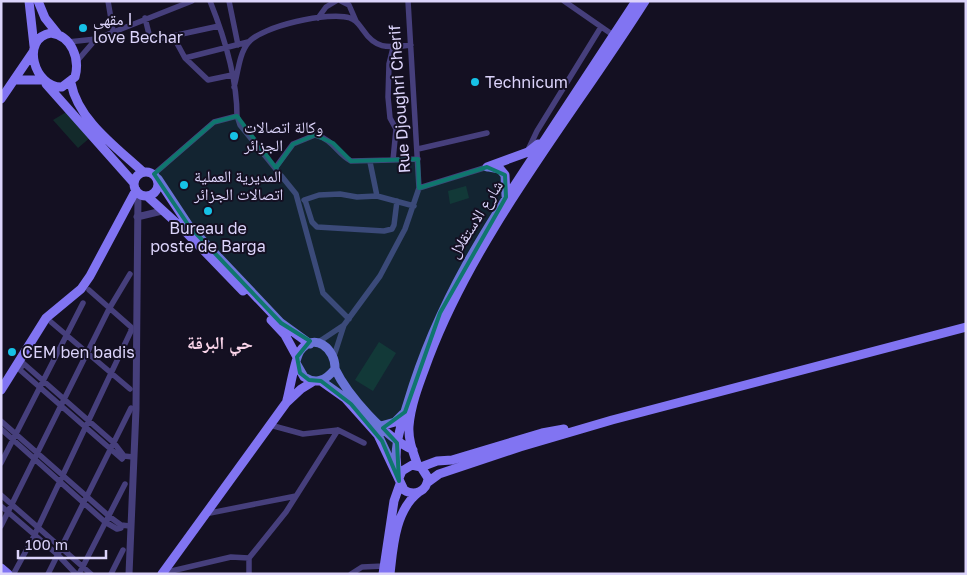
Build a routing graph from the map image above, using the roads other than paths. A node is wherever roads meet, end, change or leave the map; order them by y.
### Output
1 (30, 1) edge
2 (38, 1) edge
3 (108, 1) edge
4 (192, 1) edge
5 (210, 1) edge
6 (229, 1) edge
7 (336, 1) edge
8 (341, 1) edge
9 (408, 1) edge
10 (564, 1) edge
11 (636, 1) edge
12 (645, 1) edge
13 (145, 18) junction
14 (318, 18) junction
15 (356, 21) junction
16 (219, 26) junction
17 (601, 27) junction
18 (114, 31) junction
19 (57, 34) junction
20 (614, 35) junction
21 (173, 36) junction
22 (96, 39) junction
23 (68, 42) junction
24 (248, 42) junction
25 (238, 45) junction
26 (411, 45) junction
27 (393, 48) junction
28 (225, 49) junction
29 (34, 50) junction
30 (185, 58) junction
31 (77, 61) junction
32 (232, 75) junction
33 (16, 80) junction
34 (44, 82) junction
35 (71, 83) junction
36 (234, 87) junction
37 (1, 99) edge
38 (237, 116) junction
39 (487, 133) dead end
40 (546, 137) junction
41 (418, 149) junction
42 (528, 152) junction
43 (418, 159) junction
44 (393, 160) junction
45 (370, 162) junction
46 (276, 167) junction
47 (487, 167) junction
48 (143, 172) junction
49 (156, 177) junction
50 (419, 188) junction
51 (136, 189) junction
52 (147, 196) junction
53 (376, 196) junction
54 (506, 197) junction
55 (302, 201) junction
56 (397, 201) junction
57 (414, 206) junction
58 (162, 210) junction
59 (137, 217) junction
60 (130, 274) dead end
61 (89, 290) dead end
62 (83, 303) dead end
63 (110, 309) junction
64 (349, 319) junction
65 (51, 322) dead end
66 (344, 325) junction
67 (966, 327) edge
68 (65, 335) junction
69 (313, 343) junction
70 (88, 354) junction
71 (334, 356) junction
72 (297, 360) junction
73 (335, 369) junction
74 (112, 375) junction
75 (317, 381) junction
76 (42, 382) junction
77 (39, 388) junction
78 (130, 389) dead end
79 (1, 390) edge
80 (62, 403) junction
81 (286, 403) junction
82 (131, 408) dead end
83 (405, 412) junction
84 (612, 420) junction
85 (1, 421) edge
86 (89, 422) junction
87 (270, 425) junction
88 (381, 426) junction
89 (86, 428) junction
90 (1, 429) edge
91 (338, 430) junction
92 (14, 437) junction
93 (364, 443) dead end
94 (397, 443) junction
95 (112, 446) junction
96 (412, 450) junction
97 (38, 452) junction
98 (134, 457) junction
99 (34, 459) junction
100 (1, 462) edge
101 (420, 467) junction
102 (61, 478) junction
103 (399, 480) junction
104 (428, 482) junction
105 (126, 484) dead end
106 (419, 492) junction
107 (1, 495) edge
108 (296, 496) junction
109 (85, 498) junction
110 (12, 504) junction
111 (1, 506) edge
112 (8, 512) junction
113 (205, 514) junction
114 (107, 519) junction
115 (1, 526) edge
116 (130, 526) junction
117 (38, 527) junction
118 (34, 536) junction
119 (61, 546) junction
120 (123, 550) dead end
121 (58, 555) junction
122 (249, 558) junction
123 (82, 566) junction
124 (1, 568) edge
125 (383, 570) edge
126 (11, 573) edge
127 (48, 574) edge
128 (77, 574) edge
129 (91, 574) edge
130 (111, 574) edge
131 (129, 574) edge
132 (162, 574) edge
133 (249, 574) edge
134 (351, 574) edge
135 (390, 574) edge

1 - 29 main road
2 - 19 main road
3 - 18 street
4 - 13 street
5 - 16 street
6 - 25 street
7 - 14 street
8 - 15 street
9 - 26 street, Rue Djoughri Cherif
10 - 17 street
11 - 20 main road, شارع الاستقلال
12 - 96 main road, شارع الاستقلال
13 - 18 street
13 - 21 street
14 - 15 street
14 - 24 street
15 - 27 street
16 - 21 street
16 - 28 street
17 - 20 street
17 - 42 street
18 - 22 street
19 - 23 main road
19 - 29 main road
20 - 40 main road, شارع الاستقلال
21 - 30 street
22 - 23 street
22 - 31 street
23 - 31 main road
24 - 25 street
24 - 36 street
25 - 28 street
26 - 27 street
26 - 41 street, Rue Djoughri Cherif
27 - 44 street
28 - 30 street
28 - 32 street
29 - 33 main road
29 - 34 main road
30 - 32 street
31 - 35 main road
32 - 36 street
33 - 34 main road
33 - 37 main road
34 - 35 main road
34 - 51 main road
35 - 48 main road
36 - 38 street
38 - 46 street
38 - 49 street
39 - 41 street
40 - 42 main road
40 - 54 main road, شارع الاستقلال
41 - 43 street, Rue Djoughri Cherif
42 - 47 main road
43 - 44 street
43 - 50 street, Rue Djoughri Cherif
44 - 45 street
45 - 46 street
45 - 53 street
46 - 55 street
47 - 50 street
47 - 54 main road
48 - 49 main road
48 - 51 main road
49 - 52 main road
49 - 69 main road
50 - 57 street, Rue Djoughri Cherif
51 - 52 main road
51 - 59 street
51 - 79 main road
52 - 58 main road
53 - 55 street
53 - 56 street
54 - 83 main road, شارع الاستقلال
55 - 56 street
55 - 64 street
56 - 57 street
57 - 64 street, Rue Djoughri Cherif
58 - 59 street
58 - 72 main road
59 - 98 street
60 - 63 street
61 - 63 street
62 - 68 street
63 - 70 street
63 - 74 street
64 - 66 street, Rue Djoughri Cherif
65 - 68 street
66 - 69 street
66 - 71 street
67 - 84 main road
68 - 70 street
68 - 76 street
69 - 71 main road
69 - 72 main road
70 - 74 street
70 - 80 street
71 - 73 main road
72 - 75 main road
72 - 81 main road
73 - 75 main road
73 - 88 main road
74 - 78 street
74 - 86 street
75 - 81 main road
75 - 103 main road
76 - 77 street
76 - 77 street
76 - 80 street
77 - 80 street
77 - 92 street
80 - 86 street
80 - 89 street
80 - 97 street
81 - 87 main road
82 - 95 street
83 - 88 main road
83 - 94 main road, شارع الاستقلال
84 - 101 main road
84 - 104 main road
85 - 92 street
86 - 89 street
86 - 95 street
87 - 91 street
87 - 113 main road
88 - 94 main road
89 - 95 street
89 - 102 street
90 - 92 street
91 - 93 street
91 - 108 street
92 - 97 street
92 - 99 street
92 - 100 street
94 - 96 main road
94 - 103 main road, شارع الاستقلال
95 - 98 street
95 - 109 street
96 - 101 main road, شارع الاستقلال
97 - 99 street
97 - 102 street
98 - 116 street
99 - 102 street
99 - 110 street
101 - 103 main road
101 - 104 main road
102 - 109 street
102 - 117 street
103 - 106 main road
103 - 125 main road
104 - 106 main road
105 - 114 street
106 - 135 main road
107 - 110 street
108 - 113 street
108 - 122 street
109 - 114 street
109 - 119 street
110 - 112 street
110 - 117 street
111 - 112 street
112 - 115 street
112 - 118 street
113 - 132 main road
114 - 116 street
114 - 123 street
116 - 131 street
117 - 118 street
117 - 119 street
118 - 121 street
118 - 126 street
119 - 121 street
119 - 123 street
120 - 130 street
121 - 127 street
121 - 128 street
122 - 132 street
122 - 133 street
123 - 128 street
123 - 129 street
124 - 126 main road
125 - 134 street

